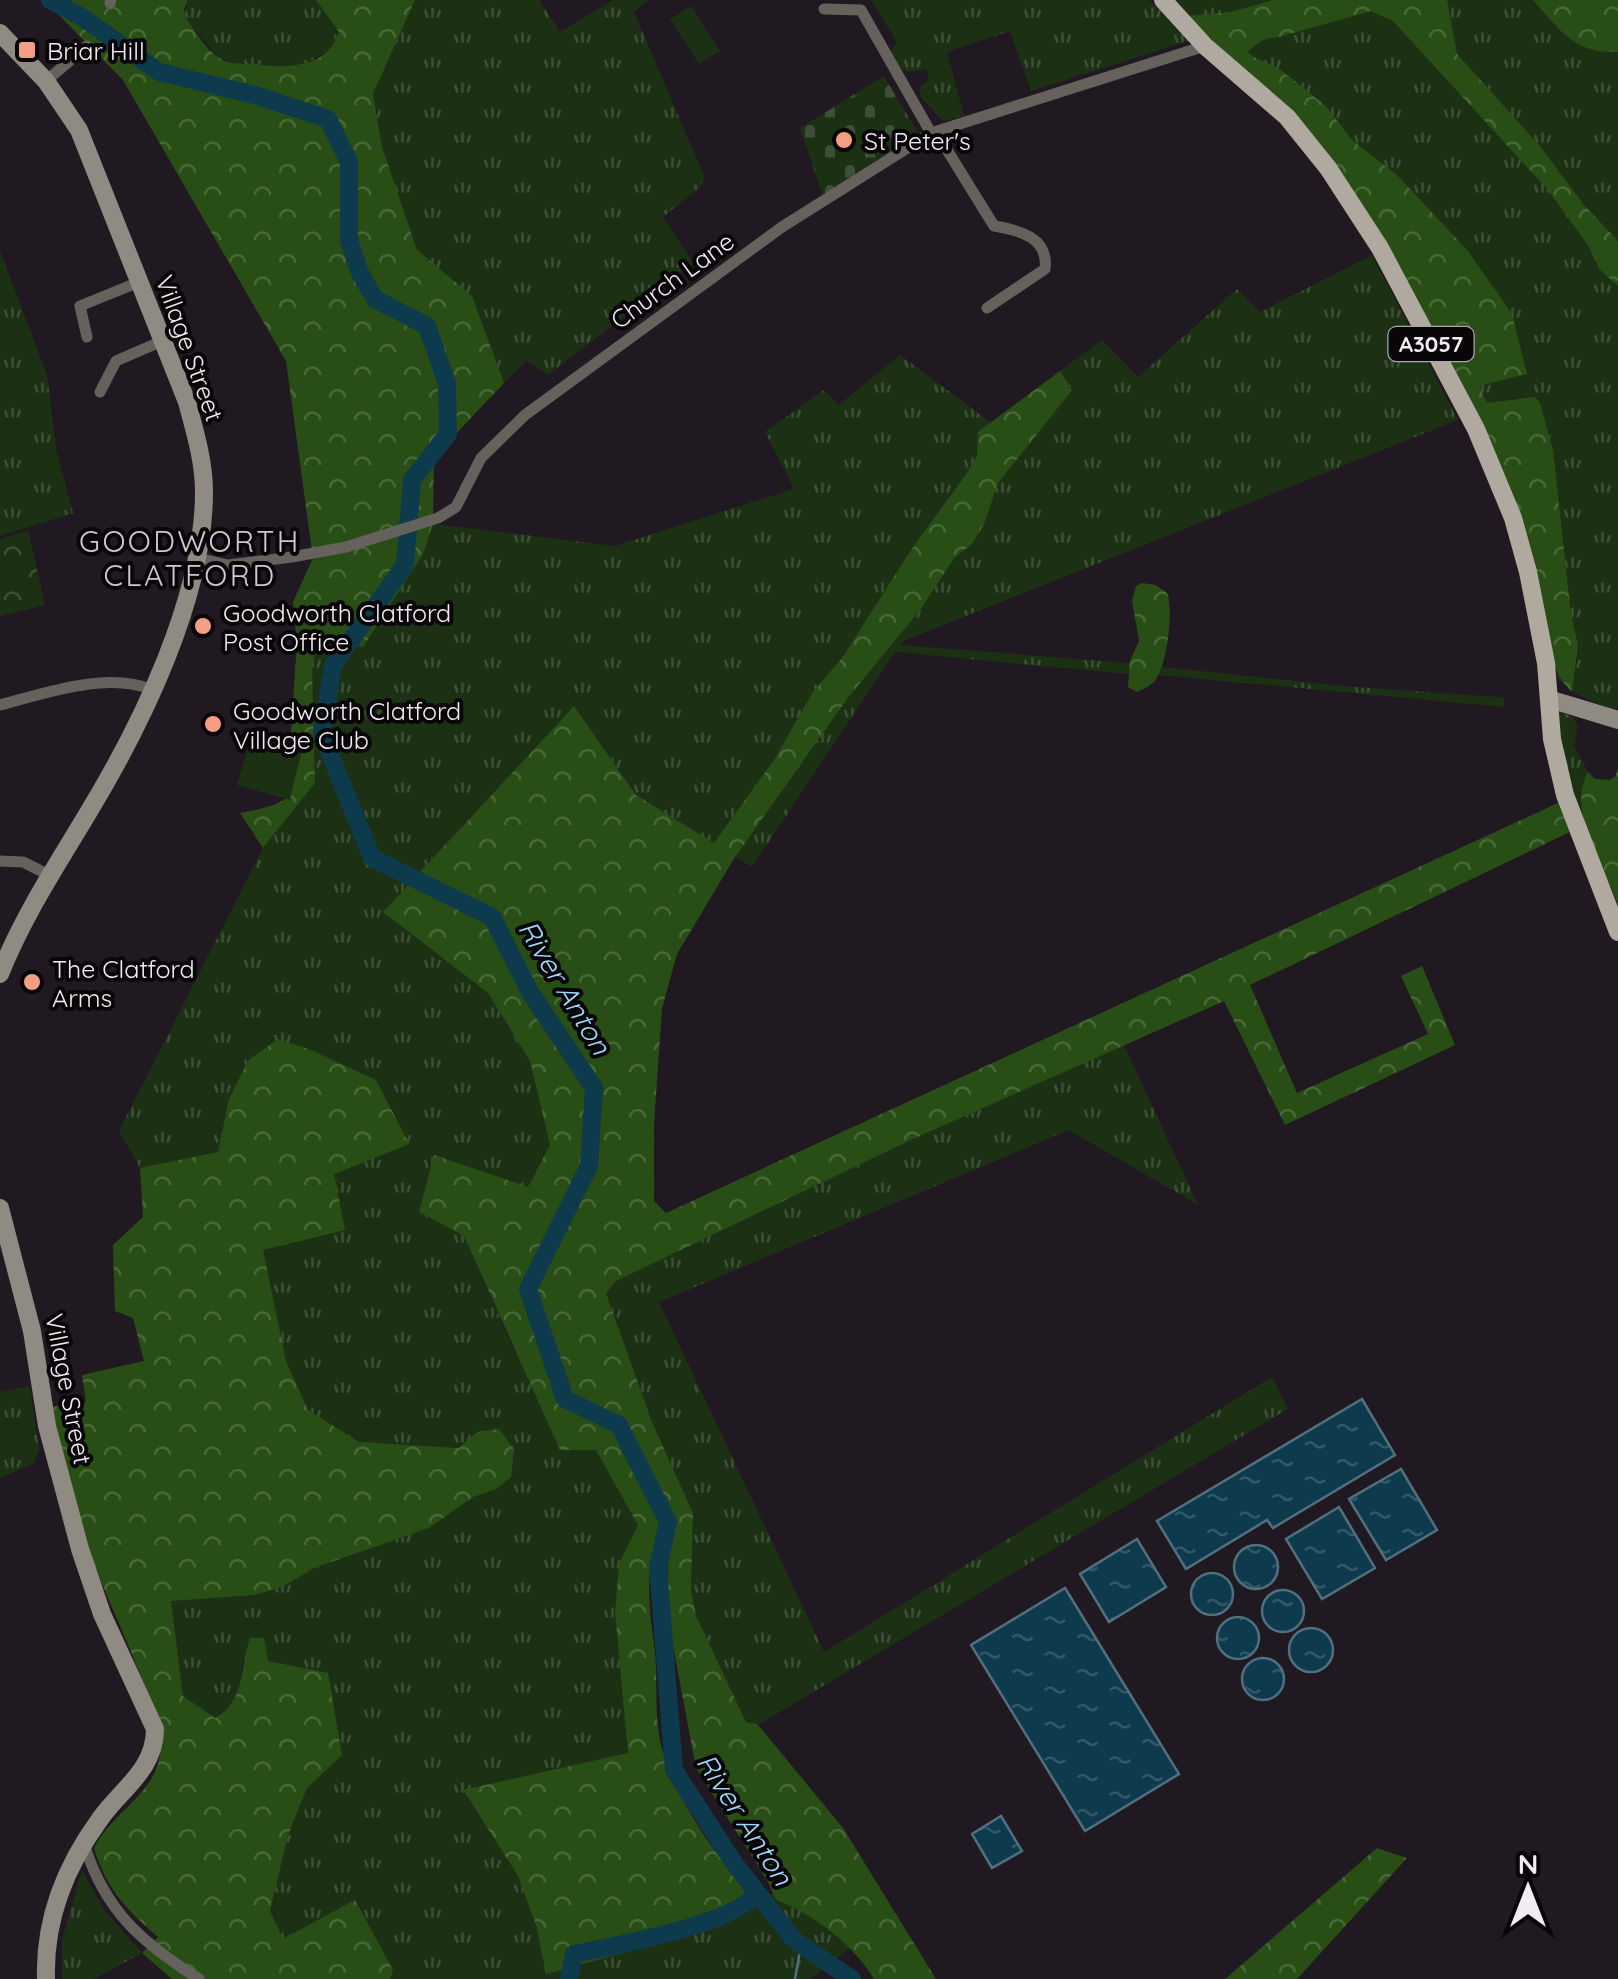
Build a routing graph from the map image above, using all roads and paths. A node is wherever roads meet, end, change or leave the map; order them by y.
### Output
1 (1163, 0) edge
2 (824, 9) dead end
3 (0, 33) edge
4 (87, 46) dead end
5 (1205, 46) junction
6 (46, 81) junction
7 (920, 82) dead end
8 (908, 89) junction
9 (933, 132) junction
10 (139, 282) junction
11 (987, 308) dead end
12 (87, 337) dead end
13 (162, 341) junction
14 (100, 392) dead end
15 (198, 558) junction
16 (152, 690) junction
17 (1550, 699) junction
18 (0, 704) edge
19 (1618, 720) edge
20 (0, 861) edge
21 (49, 875) junction
22 (1618, 932) edge
23 (0, 974) edge
24 (0, 1208) edge
25 (84, 1844) junction
26 (46, 1979) edge
27 (199, 1979) edge

1 - 5 main road, A3057
2 - 8 street
3 - 6 street, Village Street
4 - 6 street
5 - 9 street, Church Lane
5 - 17 main road, A3057
6 - 10 street, Village Street
7 - 8 street
8 - 9 street
9 - 11 street
9 - 15 street, Church Lane
10 - 12 street
10 - 13 street, Village Street
13 - 14 street
13 - 15 street, Village Street
15 - 16 street, Village Street
16 - 18 street
16 - 21 street, Village Street
17 - 19 street
17 - 22 main road, A3057
20 - 21 street
21 - 23 street, Village Street
24 - 25 street, Village Street
25 - 26 street, Village Street
25 - 27 street

